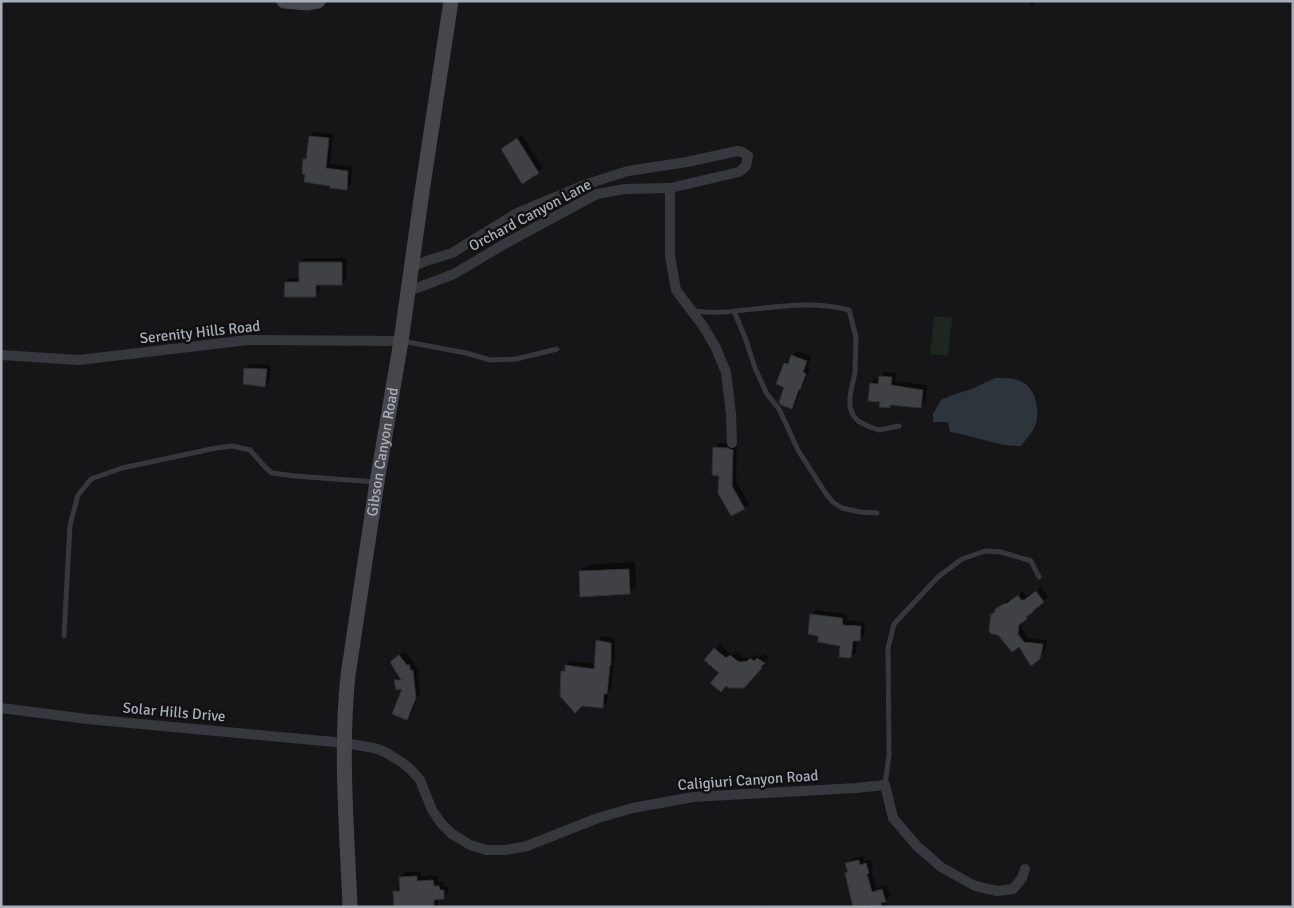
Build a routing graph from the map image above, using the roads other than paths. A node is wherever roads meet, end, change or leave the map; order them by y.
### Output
1 (284, 1) edge
2 (318, 1) edge
3 (451, 1) edge
4 (670, 188) junction
5 (412, 267) junction
6 (409, 291) junction
7 (734, 311) junction
8 (692, 312) junction
9 (401, 341) junction
10 (557, 348) dead end
11 (1, 355) edge
12 (899, 426) dead end
13 (732, 443) dead end
14 (377, 482) junction
15 (877, 514) dead end
16 (1039, 577) dead end
17 (64, 636) dead end
18 (1, 708) edge
19 (345, 743) junction
20 (885, 785) junction
21 (1025, 869) dead end
22 (350, 907) edge

1 - 2 main road
3 - 5 main road, Gibson Canyon Road
4 - 5 street, Orchard Canyon Lane
4 - 6 street, Orchard Canyon Lane
4 - 8 street
5 - 6 main road, Gibson Canyon Road
6 - 9 main road, Gibson Canyon Road
7 - 8 lane
7 - 12 lane
7 - 15 lane
8 - 13 street
9 - 10 lane
9 - 11 street, Serenity Hills Road
9 - 14 main road, Gibson Canyon Road
14 - 17 lane
14 - 19 main road, Gibson Canyon Road
16 - 20 lane
18 - 19 street, Solar Hills Drive
19 - 20 street, Caligiuri Canyon Road
19 - 22 main road, Gibson Canyon Road
20 - 21 street

